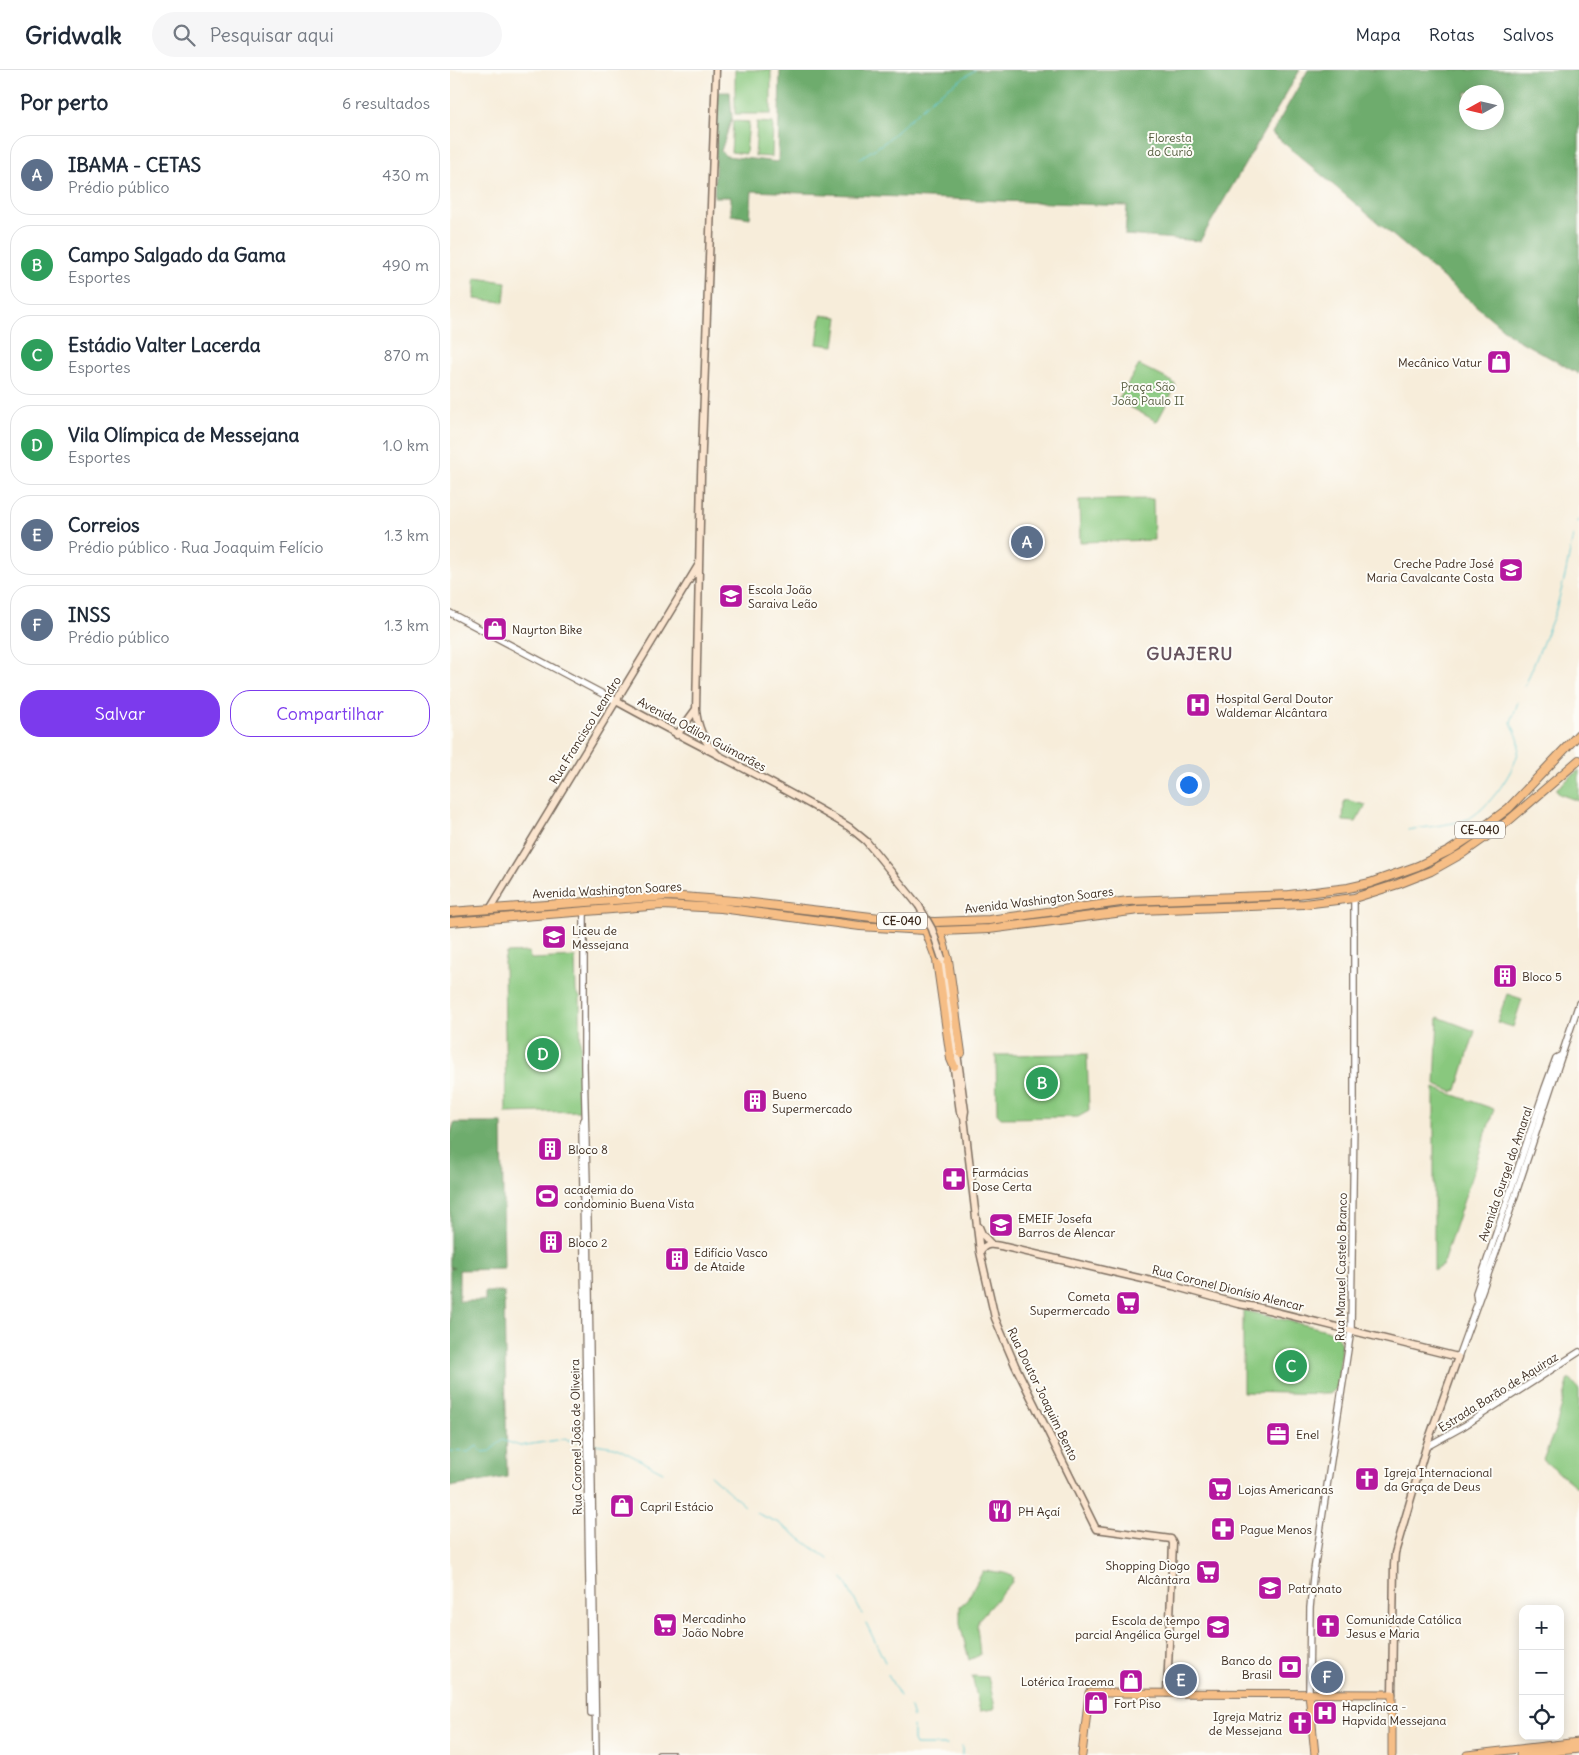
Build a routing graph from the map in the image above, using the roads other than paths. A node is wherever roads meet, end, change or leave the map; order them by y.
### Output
1 (716, 70) edge
2 (700, 563) junction
3 (689, 581) junction
4 (699, 586) junction
5 (450, 613) edge
6 (616, 702) junction
7 (696, 709) junction
8 (1579, 734) edge
9 (677, 735) junction
10 (716, 754) junction
11 (1579, 760) edge
12 (1354, 898) junction
13 (919, 906) joint
14 (490, 909) junction
15 (584, 911) junction
16 (450, 912) edge
17 (450, 922) edge
18 (926, 931) junction
19 (940, 931) junction
20 (1579, 1003) edge
21 (958, 1051) junction
22 (954, 1066) junction
23 (964, 1116) junction
24 (976, 1221) junction
25 (991, 1244) junction
26 (980, 1252) junction
27 (1351, 1330) junction
28 (1579, 1352) edge
29 (1458, 1357) junction
30 (1426, 1447) junction
31 (1167, 1693) junction
32 (1309, 1693) junction
33 (1392, 1694) junction
34 (1579, 1742) edge
35 (1579, 1749) edge
36 (594, 1755) edge
37 (659, 1755) edge
38 (673, 1755) edge
39 (1082, 1755) edge
40 (1315, 1755) edge
41 (1392, 1755) edge
42 (1467, 1755) edge
43 (1520, 1755) edge

1 - 2 main road
2 - 3 main road, Rua Francisco Leandro
2 - 4 main road
3 - 4 main road
3 - 6 main road, Rua Francisco Leandro
4 - 7 main road
5 - 6 street, Avenida Odilon Guimarães
6 - 9 main road, Avenida Odilon Guimarães
6 - 14 main road, Rua Francisco Leandro
7 - 9 main road
7 - 10 main road
8 - 14 highway, Avenida Washington Soares / CE-040
9 - 10 main road, Avenida Odilon Guimarães
10 - 13 main road, Avenida Odilon Guimarães
11 - 12 highway, Avenida Washington Soares / CE-040
12 - 19 highway, Avenida Washington Soares / CE-040
12 - 27 street, Rua Manuel Castelo Branco
13 - 21 main road, Rua Doutor Joaquim Bento, bridge
14 - 16 highway, Avenida Washington Soares / CE-040
15 - 17 highway, Avenida Washington Soares / CE-040
15 - 18 highway, Avenida Washington Soares / CE-040
15 - 36 street, Rua Coronel João de Oliveira
18 - 19 highway, Avenida Washington Soares / CE-040
18 - 22 highway
19 - 21 highway
20 - 29 street, Avenida Gurgel do Amaral
21 - 22 main road, Rua Doutor Joaquim Bento
21 - 23 main road, Rua Doutor Joaquim Bento
22 - 23 main road, Rua Doutor Joaquim Bento
23 - 24 main road, Rua Doutor Joaquim Bento
24 - 25 main road
24 - 26 main road, Rua Doutor Joaquim Bento
25 - 26 main road
25 - 27 main road, Rua Coronel Dionísio Alencar
26 - 31 main road, Rua Doutor Joaquim Bento
27 - 29 main road, Rua Coronel Dionísio Alencar
27 - 32 street, Rua Manuel Castelo Branco
28 - 30 street, Estrada Barão de Aquiraz
29 - 30 main road, Avenida Gurgel do Amaral
30 - 33 main road, Avenida Gurgel do Amaral
31 - 32 main road
31 - 39 main road
32 - 33 main road
32 - 40 main road
33 - 41 main road
34 - 42 main road
35 - 43 main road
37 - 38 street

